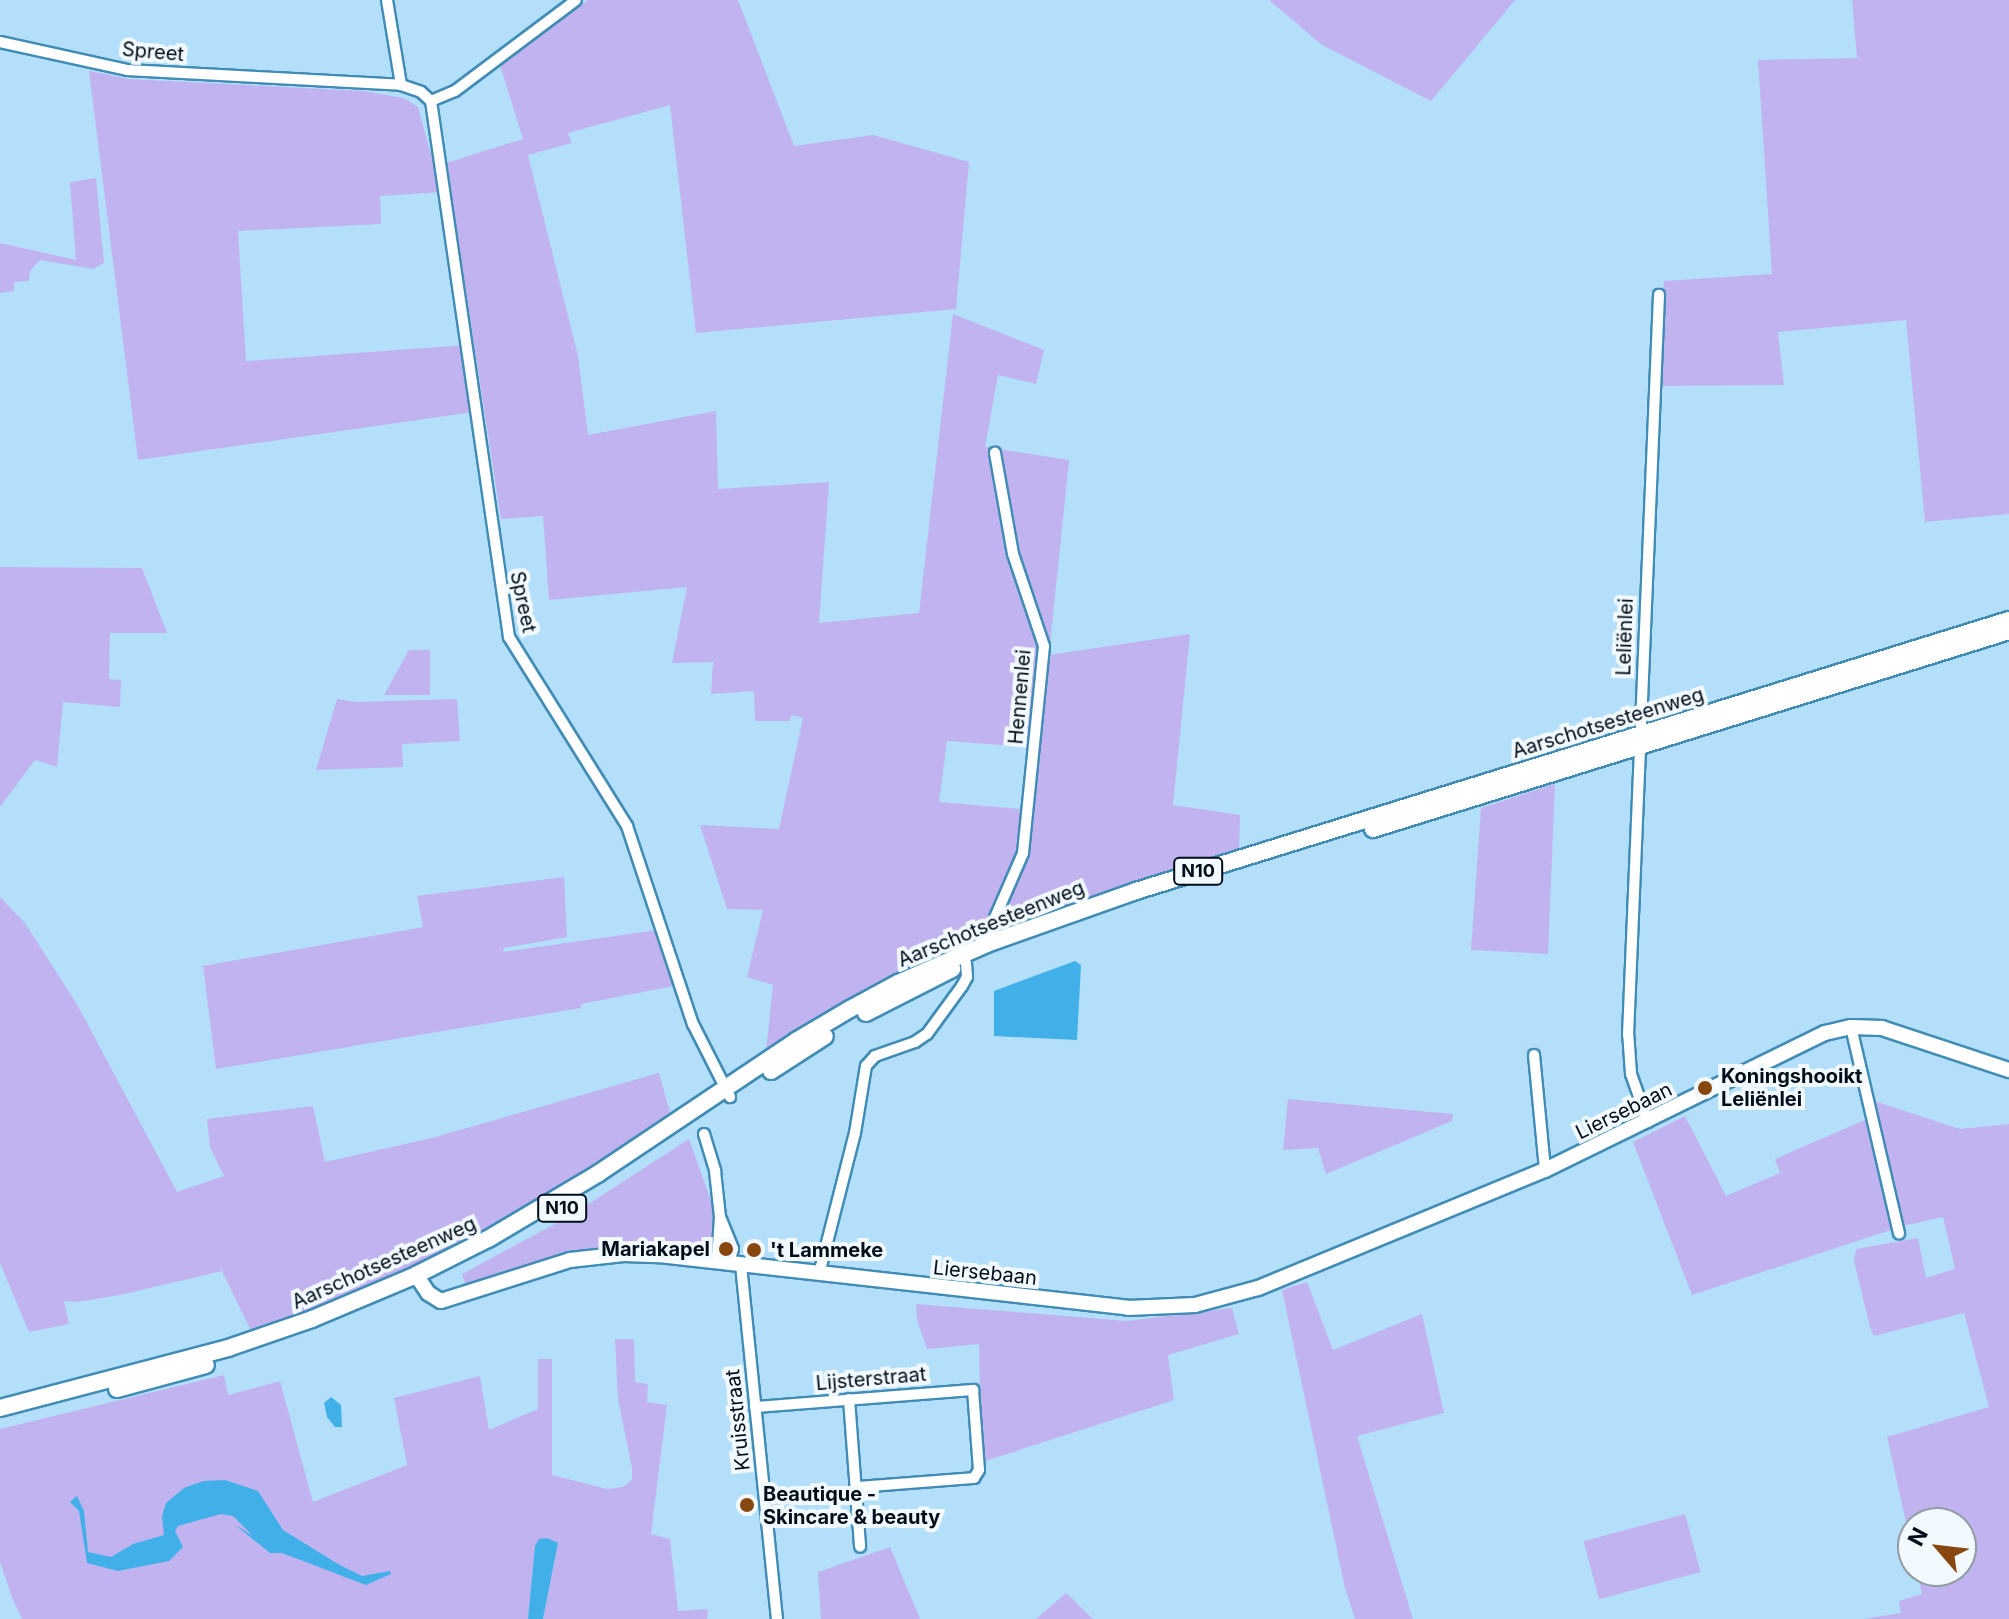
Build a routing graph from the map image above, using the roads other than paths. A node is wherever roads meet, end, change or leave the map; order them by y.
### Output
1 (387, 0) edge
2 (576, 0) edge
3 (0, 42) edge
4 (401, 85) junction
5 (431, 101) junction
6 (1659, 295) dead end
7 (995, 453) dead end
8 (2009, 620) edge
9 (2009, 631) edge
10 (1638, 741) junction
11 (992, 942) junction
12 (966, 963) junction
13 (1851, 1027) junction
14 (1534, 1055) dead end
15 (2009, 1070) edge
16 (727, 1093) junction
17 (1648, 1122) junction
18 (704, 1134) dead end
19 (1545, 1170) junction
20 (1899, 1234) dead end
21 (729, 1263) junction
22 (819, 1274) junction
23 (419, 1280) junction
24 (348, 1309) junction
25 (849, 1399) junction
26 (755, 1407) junction
27 (0, 1408) edge
28 (0, 1416) edge
29 (856, 1487) junction
30 (860, 1547) dead end
31 (777, 1619) edge

1 - 4 street
2 - 5 street
3 - 4 street, Spreet
4 - 5 street, Spreet
5 - 16 street, Spreet
6 - 10 street, Leliënlei
7 - 11 street, Hennenlei
8 - 10 main road, Aarschotsesteenweg / N10
9 - 10 main road, Aarschotsesteenweg / N10
10 - 11 main road, Aarschotsesteenweg / N10
10 - 12 main road, Aarschotsesteenweg / N10
10 - 17 street, Leliënlei
11 - 16 main road, Aarschotsesteenweg / N10
12 - 16 main road, Aarschotsesteenweg / N10
12 - 22 street
13 - 15 street, Liersebaan
13 - 17 street, Liersebaan
13 - 20 street
14 - 19 street
16 - 23 main road, Aarschotsesteenweg / N10
17 - 19 street, Liersebaan
18 - 21 street
19 - 22 street, Liersebaan
21 - 22 street, Liersebaan
21 - 23 street, Liersebaan
21 - 26 street, Kruisstraat
23 - 24 main road, Aarschotsesteenweg / N10
24 - 27 main road, Aarschotsesteenweg / N10
24 - 28 main road, Aarschotsesteenweg / N10
25 - 26 street, Lijsterstraat
25 - 29 street
25 - 29 street, Lijsterstraat
26 - 31 street, Kruisstraat
29 - 30 street

